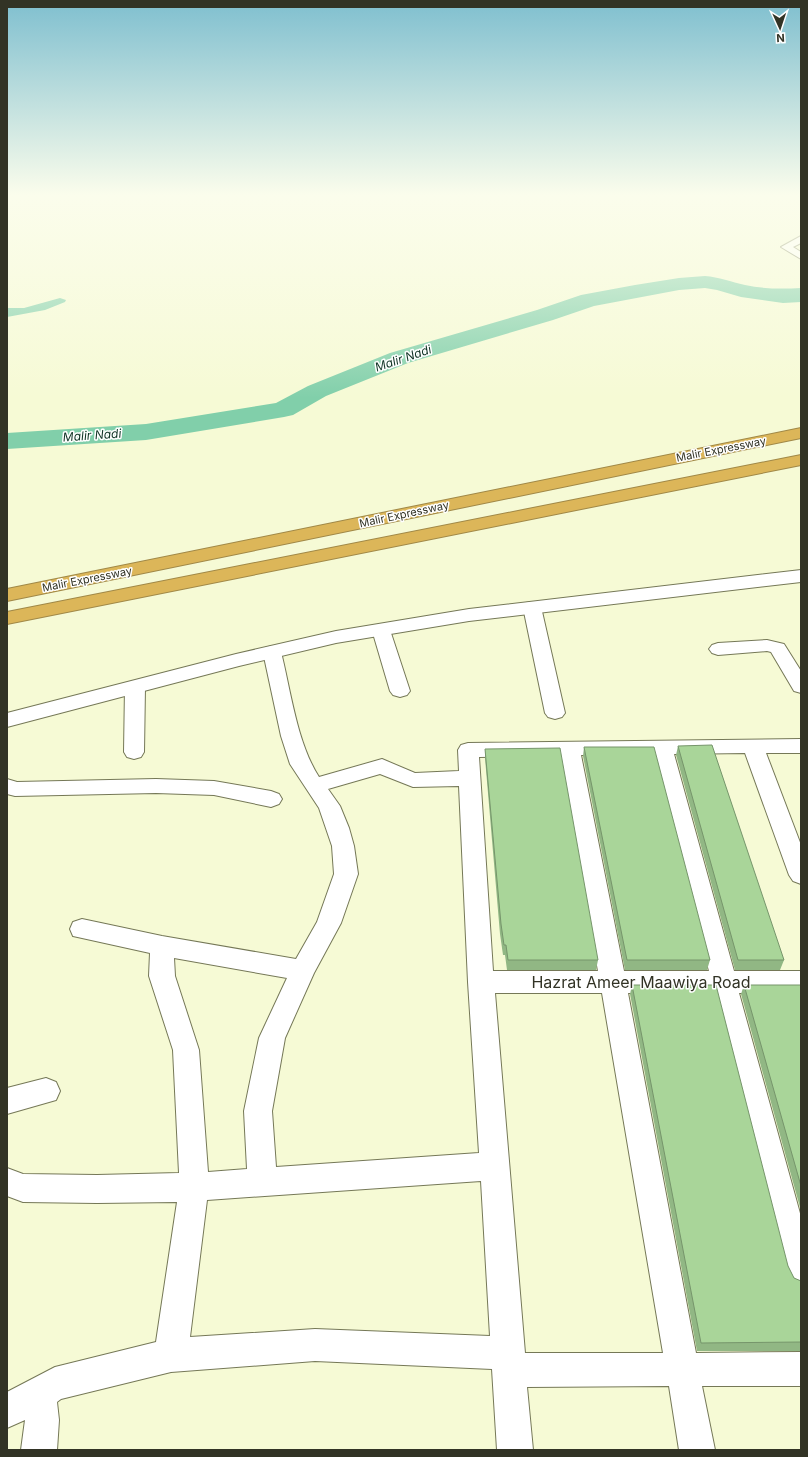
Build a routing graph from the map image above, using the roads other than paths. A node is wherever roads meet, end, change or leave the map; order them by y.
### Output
1 (801, 433) edge
2 (801, 460) edge
3 (801, 576) edge
4 (7, 595) edge
5 (532, 607) junction
6 (7, 618) edge
7 (381, 630) junction
8 (718, 649) dead end
9 (272, 652) junction
10 (135, 687) junction
11 (801, 687) edge
12 (400, 691) dead end
13 (555, 713) dead end
14 (7, 720) edge
15 (801, 746) edge
16 (753, 747) junction
17 (662, 748) junction
18 (569, 749) junction
19 (134, 752) dead end
20 (470, 778) junction
21 (7, 786) edge
22 (314, 786) junction
23 (271, 798) dead end
24 (801, 875) edge
25 (82, 929) dead end
26 (162, 946) junction
27 (303, 970) junction
28 (481, 982) junction
29 (613, 982) junction
30 (725, 982) junction
31 (801, 982) edge
32 (46, 1091) dead end
33 (7, 1101) edge
34 (495, 1166) junction
35 (7, 1182) edge
36 (262, 1182) junction
37 (194, 1187) junction
38 (801, 1274) edge
39 (171, 1355) junction
40 (509, 1362) junction
41 (801, 1369) edge
42 (683, 1370) junction
43 (39, 1393) junction
44 (7, 1411) edge
45 (39, 1450) edge
46 (515, 1450) edge
47 (697, 1450) edge

1 - 4 highway, Malir Expressway
2 - 6 highway, Malir Expressway
3 - 5 street
5 - 7 street
5 - 13 street
7 - 9 street
7 - 12 street
8 - 11 street
9 - 10 street
9 - 22 street
10 - 14 street
10 - 19 street
15 - 16 street
16 - 17 street
16 - 24 street
17 - 18 street
17 - 30 street
18 - 20 street
18 - 29 street
20 - 22 street
20 - 28 street
21 - 23 street
22 - 27 street
25 - 26 street
26 - 27 street
26 - 37 street
27 - 36 street
28 - 29 street, Hazrat Ameer Maawiya Road
28 - 34 street
29 - 30 street, Hazrat Ameer Maawiya Road
29 - 42 street
30 - 31 street, Hazrat Ameer Maawiya Road
30 - 38 street
32 - 33 street
34 - 36 street
34 - 40 street
35 - 37 street
36 - 37 street
37 - 39 street
39 - 40 street
39 - 43 street
40 - 42 street
40 - 46 street
41 - 42 street
42 - 47 street
43 - 44 street
43 - 45 street

